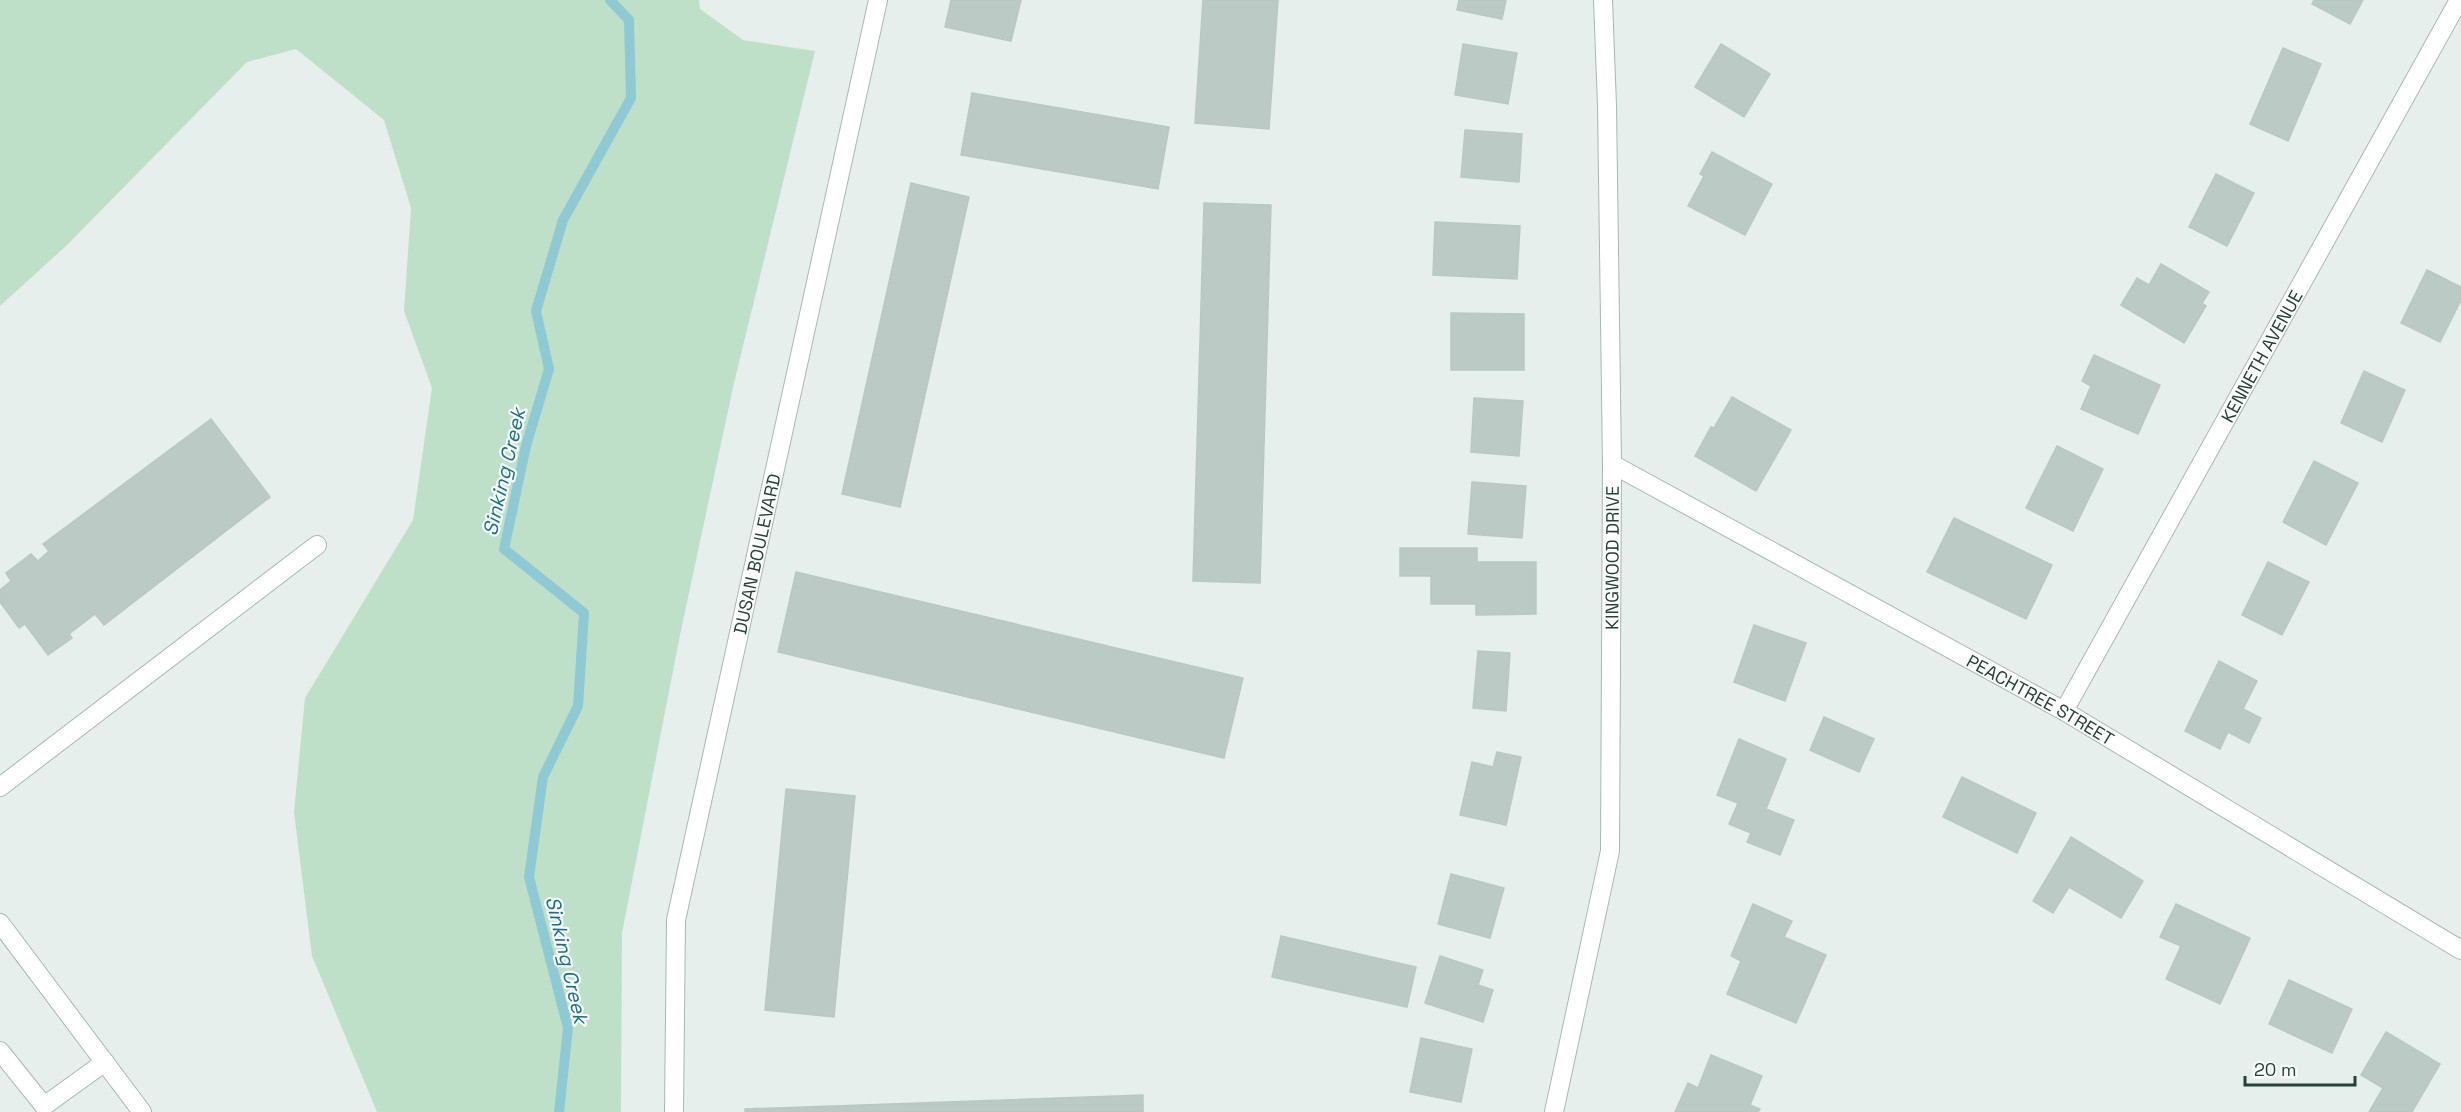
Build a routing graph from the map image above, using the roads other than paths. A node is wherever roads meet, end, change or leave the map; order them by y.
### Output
1 (878, 0) edge
2 (1603, 0) edge
3 (2459, 0) edge
4 (1612, 464) junction
5 (317, 545) dead end
6 (2064, 711) junction
7 (0, 787) edge
8 (0, 923) edge
9 (2461, 950) edge
10 (0, 1051) edge
11 (105, 1062) junction
12 (142, 1112) edge
13 (674, 1112) edge
14 (1554, 1112) edge

1 - 13 street, DUSAN BOULEVARD
2 - 4 street, KINGWOOD DRIVE
3 - 6 street, KENNETH AVENUE
4 - 6 street, PEACHTREE STREET
4 - 14 street, KINGWOOD DRIVE
5 - 7 street
6 - 9 street, PEACHTREE STREET
8 - 11 street
10 - 11 street
11 - 12 street

